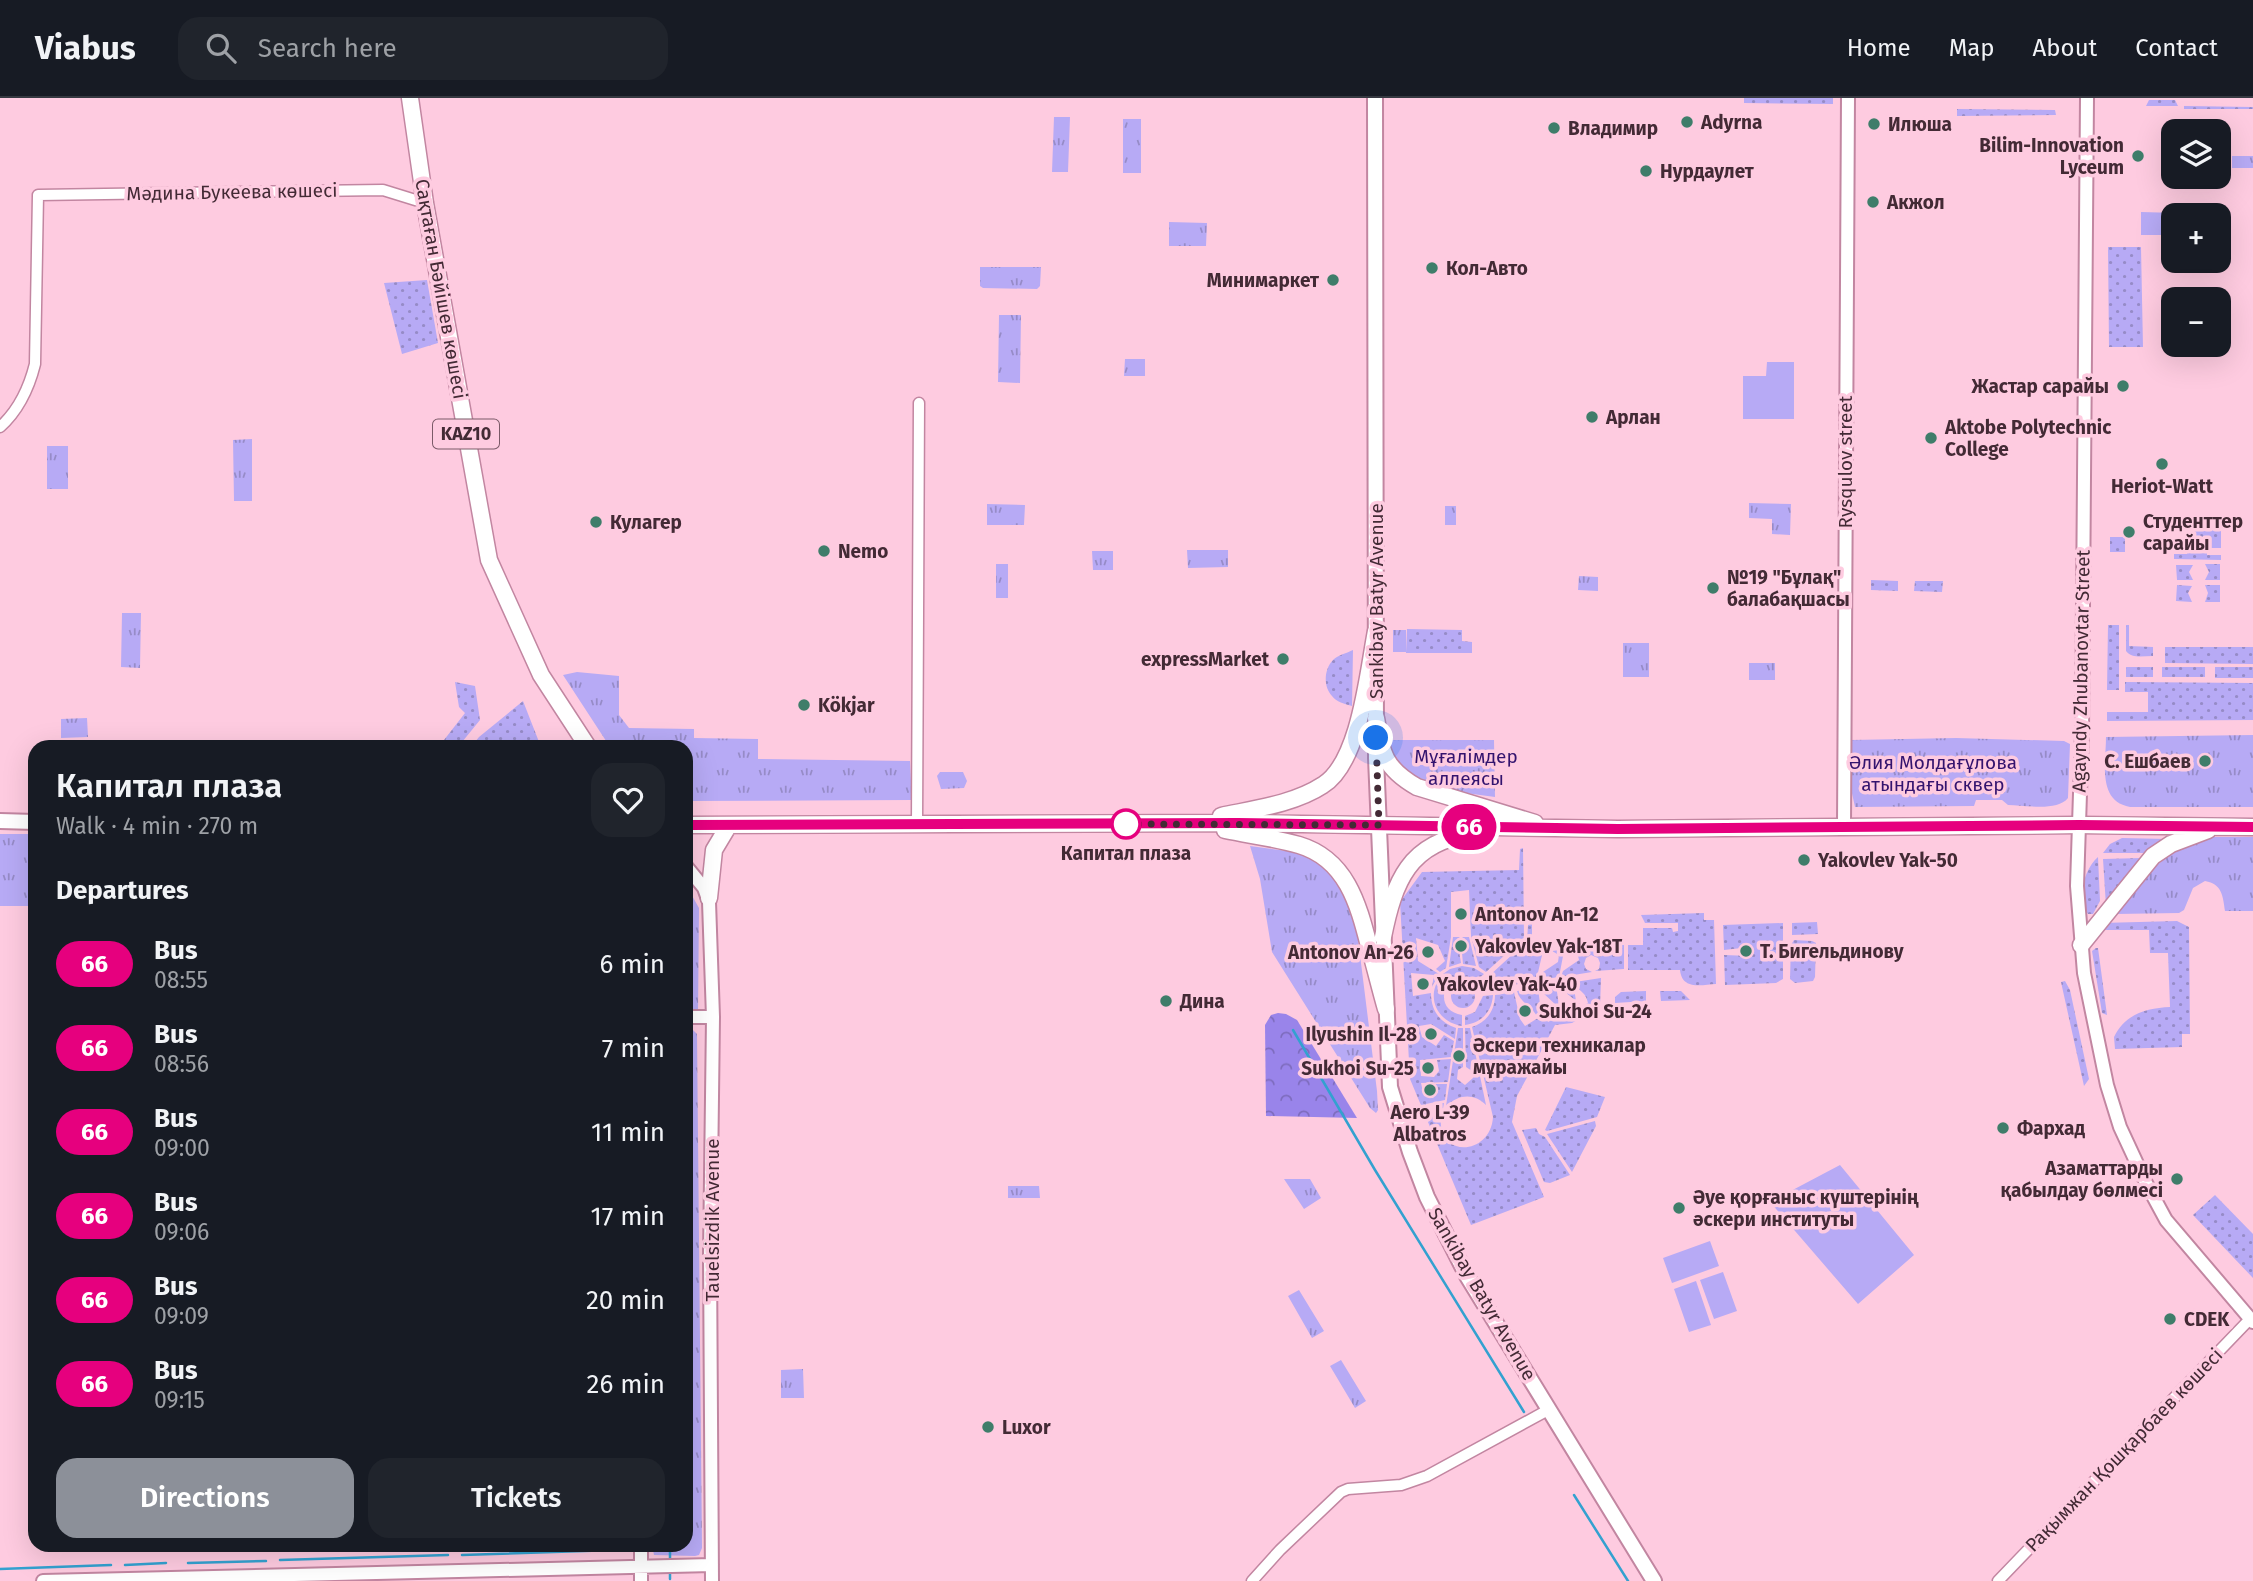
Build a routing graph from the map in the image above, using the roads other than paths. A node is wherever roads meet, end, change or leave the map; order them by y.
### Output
1 (410, 98) edge
2 (1375, 98) edge
3 (1848, 98) edge
4 (2087, 98) edge
5 (425, 203) junction
6 (919, 403) dead end
7 (0, 427) edge
8 (1376, 631) junction
9 (1376, 718) junction
10 (583, 740) edge
11 (0, 821) edge
12 (28, 821) edge
13 (1191, 823) junction
14 (693, 825) edge
15 (729, 825) junction
16 (917, 825) junction
17 (1379, 825) junction
18 (2079, 825) junction
19 (1844, 826) junction
20 (2215, 827) junction
21 (2253, 827) edge
22 (1523, 828) junction
23 (1554, 828) junction
24 (693, 876) edge
25 (709, 898) junction
26 (1383, 937) junction
27 (2081, 945) junction
28 (1386, 1009) junction
29 (693, 1017) edge
30 (713, 1017) junction
31 (2252, 1321) edge
32 (1548, 1410) junction
33 (641, 1552) edge
34 (642, 1565) junction
35 (712, 1565) junction
36 (43, 1581) edge
37 (641, 1581) edge
38 (712, 1581) edge
39 (1252, 1581) edge
40 (1654, 1581) edge
41 (1998, 1581) edge

1 - 5 main road, Сақтаған Бәйішев көшесі / KAZ10
2 - 8 main road, Sankibay Batyr Avenue
3 - 19 street, Rysqulov street
4 - 18 street, Agayndy Zhubanovtar Street
5 - 7 street, Мәдина Букеева көшесі
5 - 10 main road, Сақтаған Бәйішев көшесі / KAZ10
6 - 16 street
8 - 9 main road, Sankibay Batyr Avenue
8 - 13 main road
9 - 17 main road, Sankibay Batyr Avenue
9 - 23 main road
11 - 12 main road
13 - 16 main road
13 - 17 main road
13 - 28 main road
14 - 15 main road
15 - 16 main road
15 - 25 main road
17 - 22 main road
17 - 26 main road, Sankibay Batyr Avenue
18 - 19 main road
18 - 20 main road
18 - 27 street, Agayndy Zhubanovtar Street
19 - 23 main road
20 - 21 main road
20 - 27 main road
22 - 23 main road
22 - 26 main road
24 - 25 street
25 - 30 street, Tauelsizdik Avenue
26 - 28 main road, Sankibay Batyr Avenue
27 - 31 street, Agayndy Zhubanovtar Street
28 - 32 main road, Sankibay Batyr Avenue
29 - 30 street
30 - 35 street, Tauelsizdik Avenue
31 - 41 street, Рақымжан Қошқарбаев көшесі
32 - 39 street
32 - 40 main road, Sankibay Batyr Avenue
33 - 34 street
34 - 35 street
34 - 36 street
34 - 37 street
35 - 38 street, Tauelsizdik Avenue

